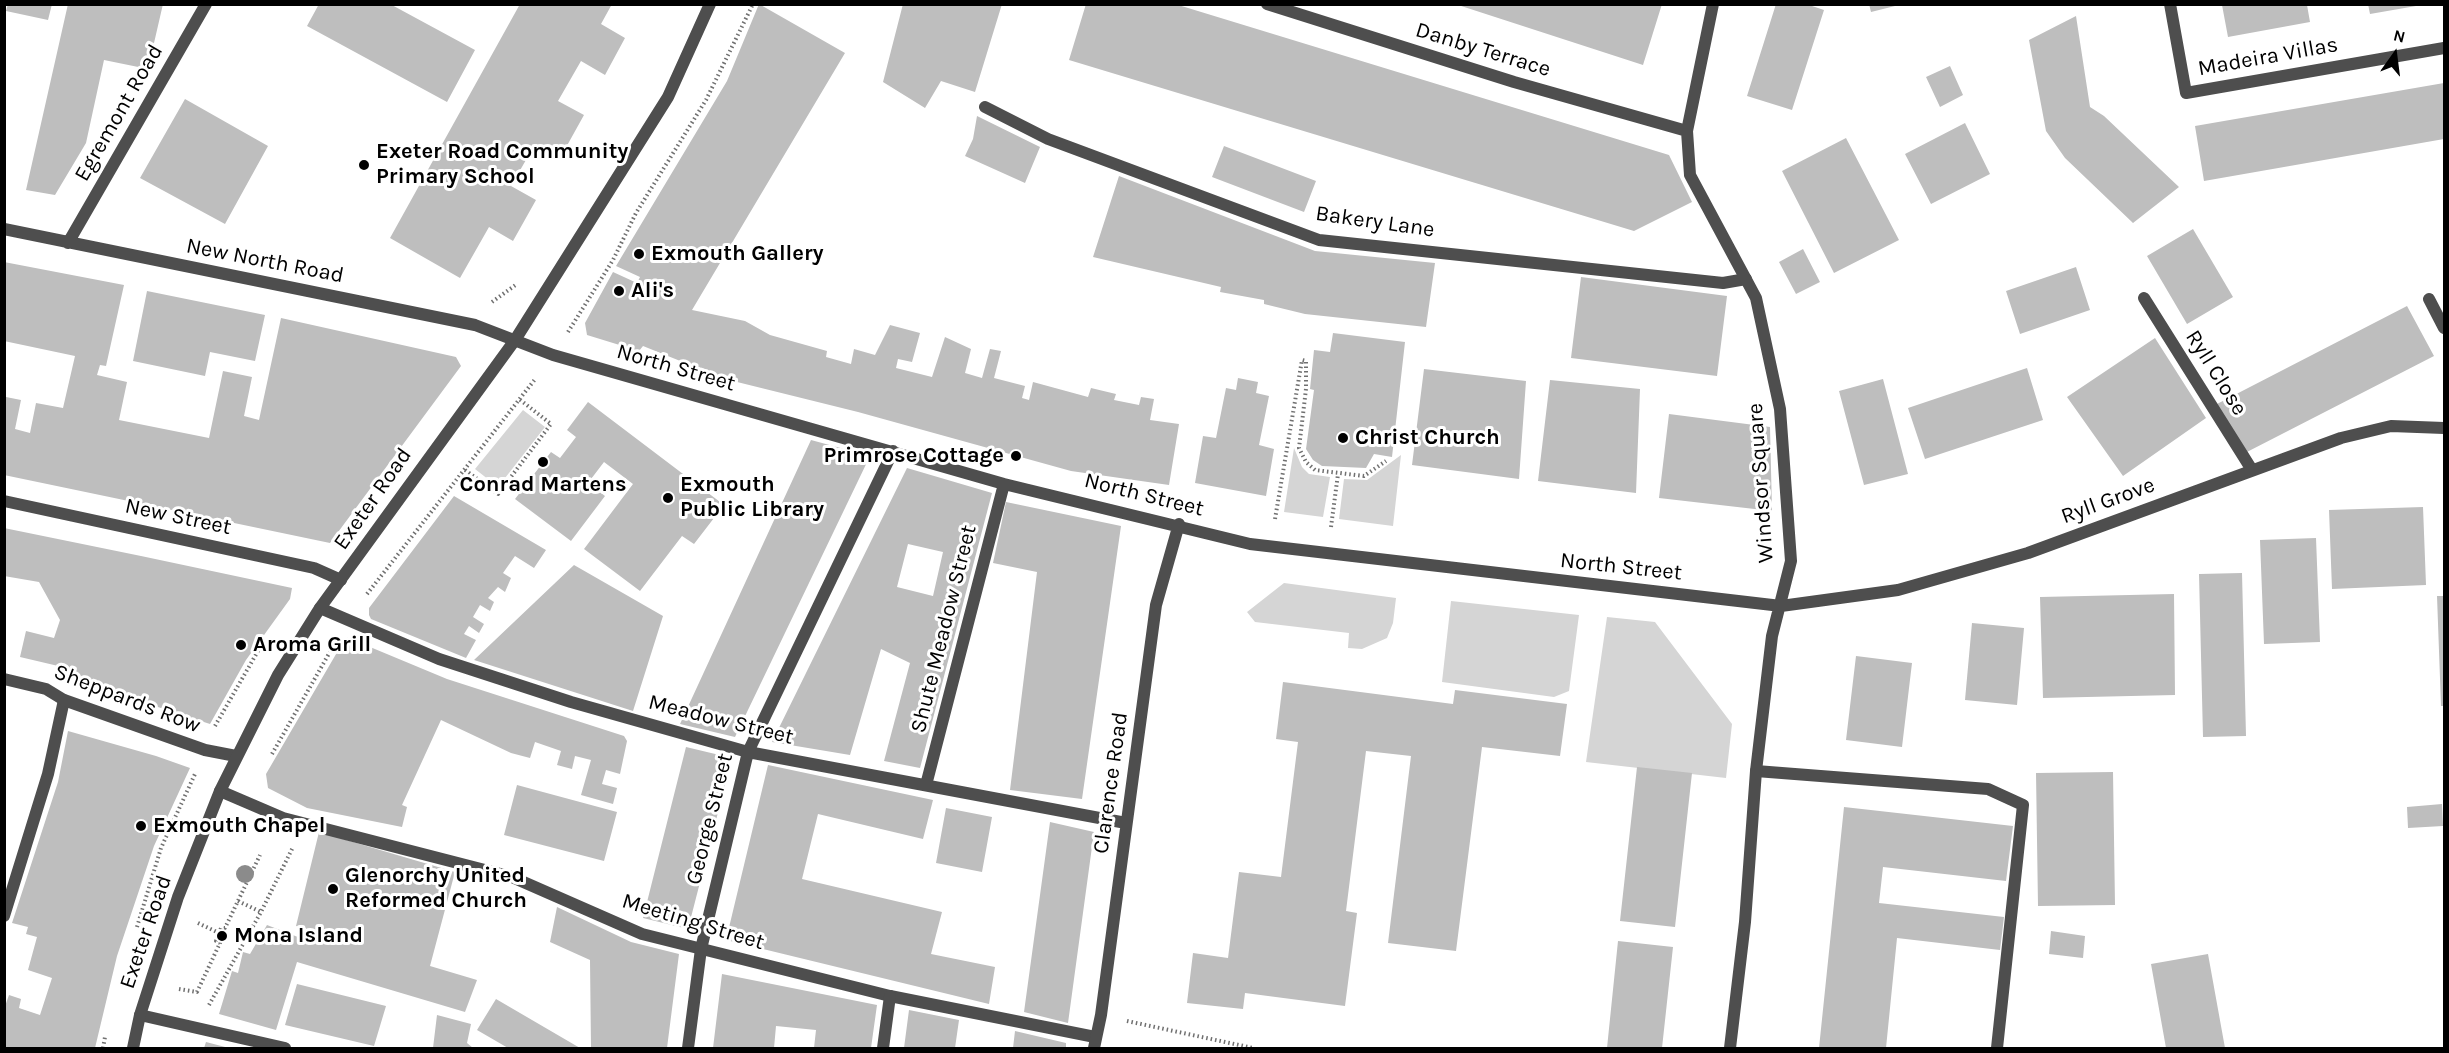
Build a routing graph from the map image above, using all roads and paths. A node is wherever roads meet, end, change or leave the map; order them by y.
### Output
1 (206, 4) edge
2 (710, 4) edge
3 (753, 4) edge
4 (1267, 4) edge
5 (1713, 4) edge
6 (2170, 4) edge
7 (2445, 48) edge
8 (985, 107) dead end
9 (1687, 131) junction
10 (4, 229) edge
11 (68, 243) junction
12 (1746, 279) junction
13 (2144, 298) dead end
14 (2429, 299) dead end
15 (2445, 328) edge
16 (515, 340) junction
17 (553, 355) junction
18 (519, 399) junction
19 (2445, 428) edge
20 (893, 451) junction
21 (1386, 461) dead end
22 (465, 470) junction
23 (2252, 470) junction
24 (1338, 474) junction
25 (1004, 483) junction
26 (4, 501) edge
27 (1277, 511) dead end
28 (1332, 518) dead end
29 (1179, 524) junction
30 (341, 580) junction
31 (1781, 606) junction
32 (321, 608) junction
33 (349, 620) junction
34 (4, 679) edge
35 (64, 700) junction
36 (748, 752) junction
37 (236, 756) junction
38 (1756, 771) junction
39 (926, 785) junction
40 (220, 791) junction
41 (248, 804) junction
42 (302, 823) junction
43 (1126, 823) junction
44 (260, 855) dead end
45 (238, 901) junction
46 (203, 912) dead end
47 (261, 912) junction
48 (4, 916) edge
49 (198, 923) junction
50 (219, 933) junction
51 (195, 934) dead end
52 (700, 949) junction
53 (182, 978) dead end
54 (179, 989) junction
55 (890, 996) junction
56 (140, 1015) junction
57 (1101, 1015) junction
58 (174, 1022) junction
59 (201, 1029) junction
60 (1094, 1043) edge
61 (133, 1048) edge
62 (285, 1048) edge
63 (688, 1048) edge
64 (884, 1048) edge
65 (1253, 1048) edge
66 (1730, 1048) edge
67 (1997, 1048) edge

1 - 11 street, Egremont Road
2 - 16 street, Exeter Road
3 - 17 path
4 - 9 street, Danby Terrace
5 - 9 street, Windsor Square
6 - 7 street, Madeira Villas
8 - 12 street, Bakery Lane
9 - 12 street, Windsor Square
10 - 11 street, New North Road
11 - 16 street, New North Road
12 - 31 street, Windsor Square
13 - 23 street, Ryll Close
14 - 15 street
16 - 17 street, North Street
16 - 30 street, Exeter Road
17 - 18 path
17 - 20 street, North Street
18 - 22 path
18 - 22 path
19 - 23 street, Ryll Grove
20 - 25 street, North Street
20 - 36 street, George Street
21 - 24 path
22 - 33 path
23 - 31 street, Ryll Grove
24 - 27 path
24 - 28 path
25 - 29 street, North Street
25 - 39 street, Shute Meadow Street
26 - 30 street, New Street
29 - 31 street, North Street
29 - 43 street, Clarence Road
30 - 32 street, Exeter Road
31 - 38 street, Windsor Square
32 - 33 street, Meadow Street
32 - 37 street, Exeter Road
33 - 36 street, Meadow Street
33 - 41 path
34 - 35 street, Sheppards Row
35 - 37 street, Sheppards Row
35 - 48 street
36 - 39 street, Meadow Street
36 - 52 street, George Street
37 - 40 street, Exeter Road
38 - 66 street, Windsor Square
38 - 67 street
39 - 43 street, Meadow Street
40 - 41 street, Meeting Street
40 - 56 street, Exeter Road
41 - 42 street, Meeting Street
42 - 47 path
42 - 52 street, Meeting Street
43 - 57 street, Clarence Road
44 - 45 path
45 - 47 path
45 - 50 path
46 - 49 path
47 - 59 path
49 - 50 path
49 - 51 path
50 - 54 path
52 - 55 street, Meeting Street
52 - 63 street, George Street
53 - 54 path
54 - 58 path
55 - 60 street, Meeting Street
55 - 64 street
56 - 58 street
56 - 61 street, Exeter Road
57 - 60 street, Clarence Road
57 - 65 path
58 - 59 street
59 - 62 street

